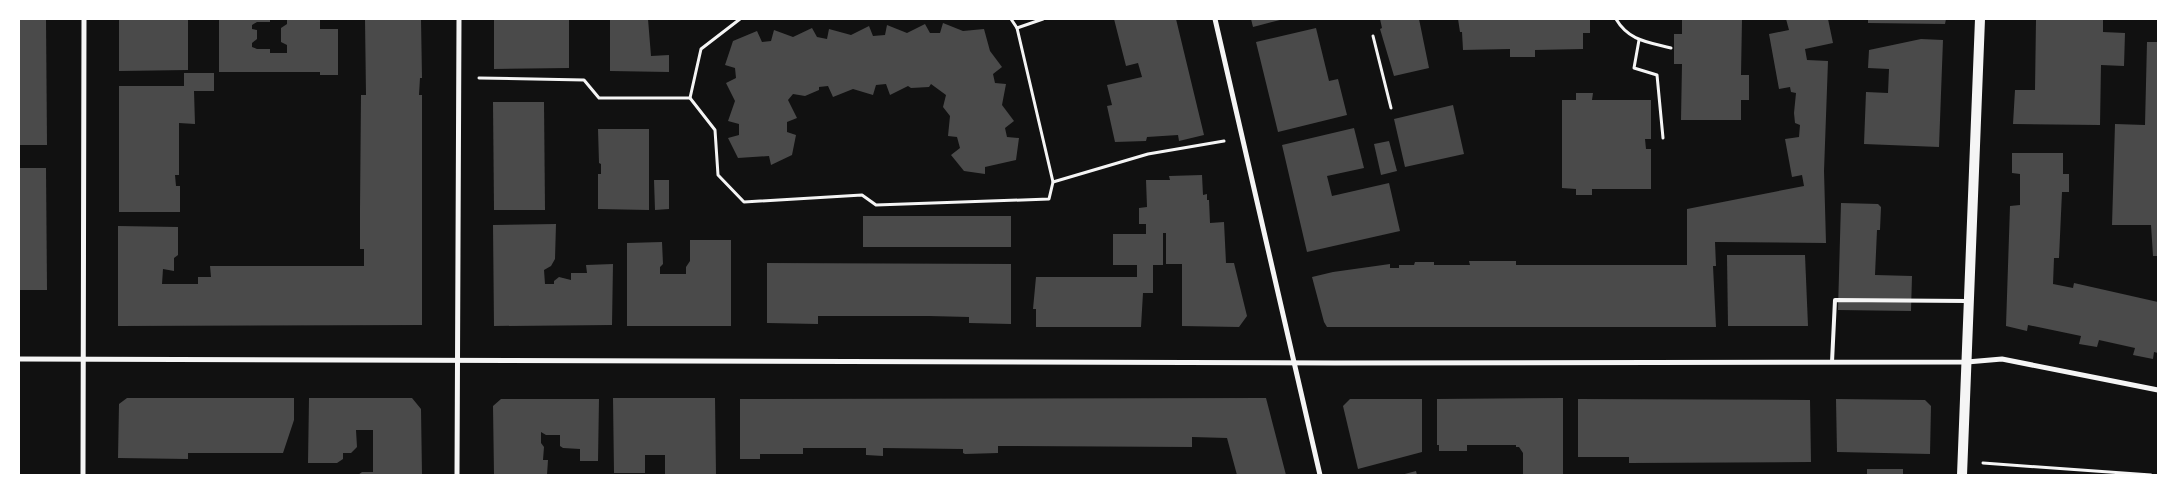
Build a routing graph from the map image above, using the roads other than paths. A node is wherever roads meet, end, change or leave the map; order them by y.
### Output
1 (84, 19) edge
2 (459, 19) edge
3 (1215, 19) edge
4 (1980, 19) edge
5 (1969, 301) junction
6 (19, 359) edge
7 (83, 359) junction
8 (459, 359) junction
9 (1832, 362) junction
10 (1967, 362) junction
11 (1293, 363) junction
12 (2158, 390) edge
13 (84, 475) edge
14 (457, 475) edge
15 (1320, 475) edge
16 (1962, 475) edge

1 - 7 street
2 - 8 street
3 - 11 street
4 - 5 main road
5 - 9 lane
5 - 10 main road
6 - 7 street
7 - 8 street
7 - 13 street
8 - 11 street
8 - 14 street
9 - 10 street
9 - 11 street
10 - 12 street
10 - 16 main road
11 - 15 street

